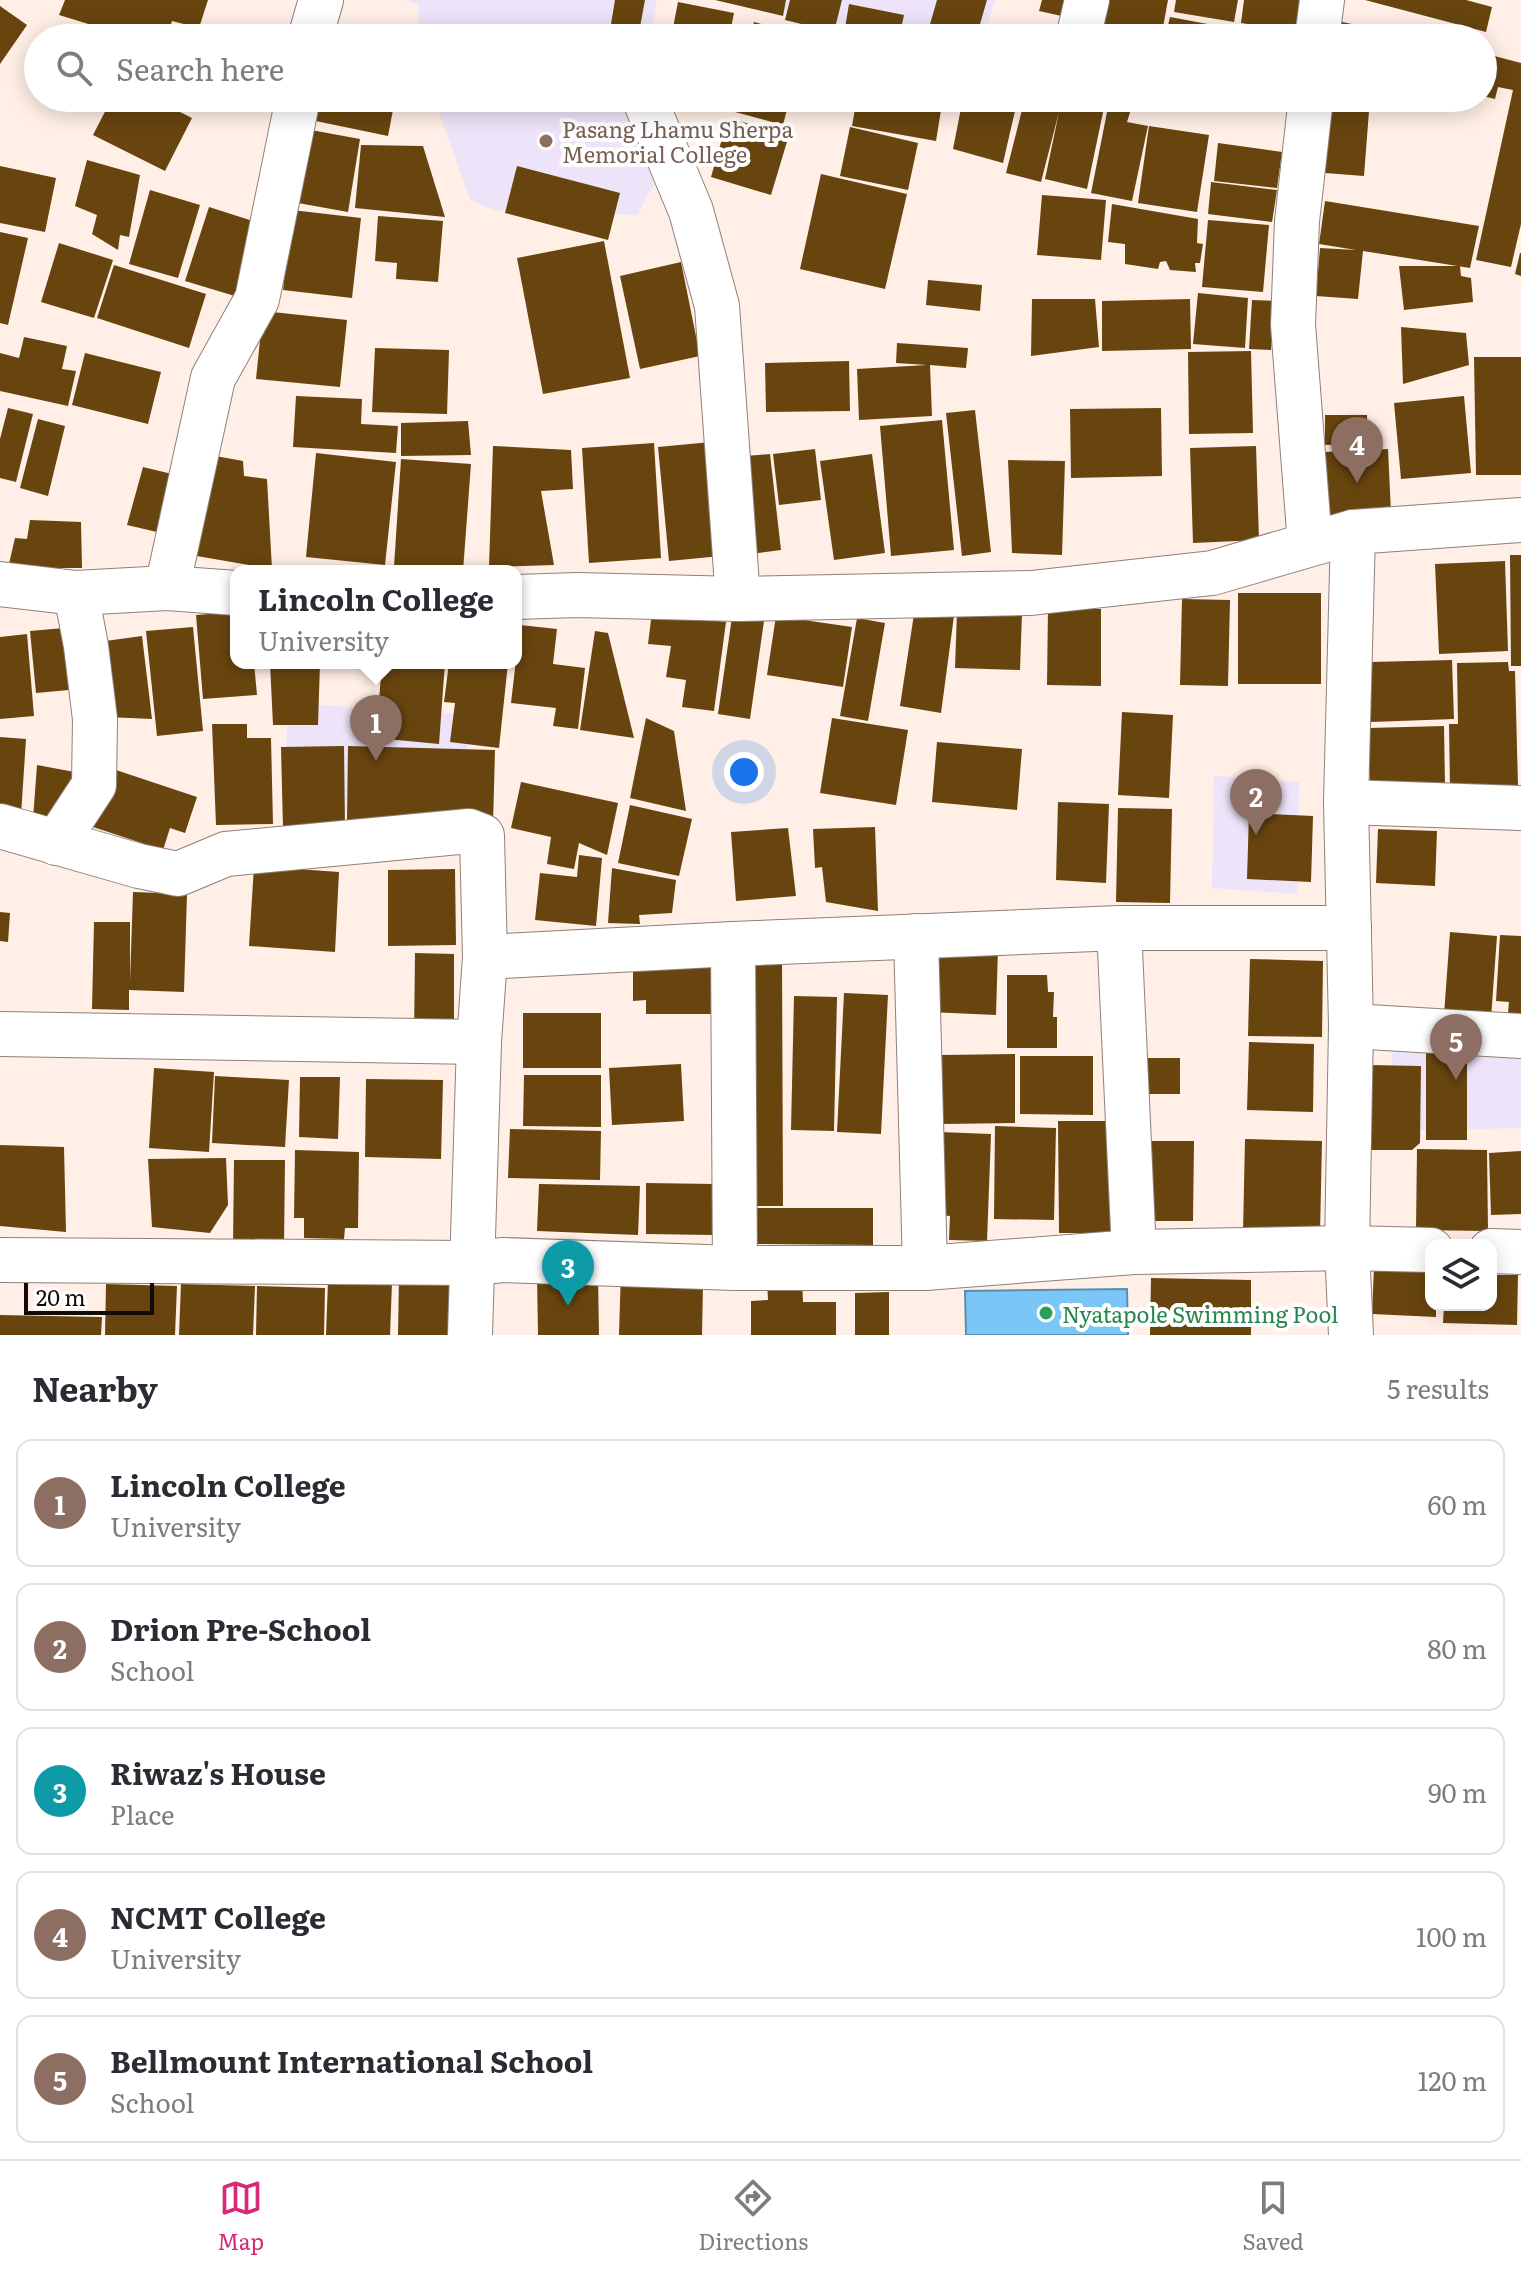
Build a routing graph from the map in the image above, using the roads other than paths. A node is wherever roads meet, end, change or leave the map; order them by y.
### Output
1 (321, 0) edge
2 (1087, 0) edge
3 (1322, 0) edge
4 (314, 24) edge
5 (1081, 24) edge
6 (1319, 24) edge
7 (295, 112) edge
8 (650, 112) edge
9 (1309, 112) edge
10 (1521, 520) edge
11 (1353, 532) junction
12 (1310, 544) junction
13 (0, 584) edge
14 (167, 588) junction
15 (76, 593) junction
16 (230, 593) edge
17 (522, 597) edge
18 (738, 599) junction
19 (1346, 802) junction
20 (1521, 808) edge
21 (0, 826) edge
22 (56, 843) junction
23 (1119, 928) junction
24 (1349, 928) junction
25 (916, 936) junction
26 (733, 944) junction
27 (485, 957) junction
28 (1351, 1026) junction
29 (0, 1034) edge
30 (1521, 1036) edge
31 (479, 1042) junction
32 (1347, 1248) junction
33 (1425, 1250) edge
34 (1497, 1251) edge
35 (1134, 1252) junction
36 (1521, 1252) edge
37 (0, 1260) edge
38 (471, 1263) junction
39 (735, 1268) junction
40 (925, 1268) junction
41 (470, 1335) edge
42 (1351, 1335) edge

1 - 4 street
2 - 5 street
3 - 6 street
7 - 14 street
8 - 18 street
9 - 12 street
10 - 11 street
11 - 12 street
11 - 19 street
12 - 18 street
13 - 15 street
14 - 15 street
14 - 16 street
15 - 22 street
17 - 18 street
19 - 20 street
19 - 24 street
21 - 22 street
22 - 27 street
23 - 24 street
23 - 25 street
23 - 35 street
24 - 28 street
25 - 26 street
25 - 40 street
26 - 27 street
26 - 39 street
27 - 31 street
28 - 30 street
28 - 32 street
29 - 31 street
31 - 38 street
32 - 33 street
32 - 35 street
32 - 42 street
34 - 36 street
35 - 40 street
37 - 38 street
38 - 39 street
38 - 41 street
39 - 40 street

